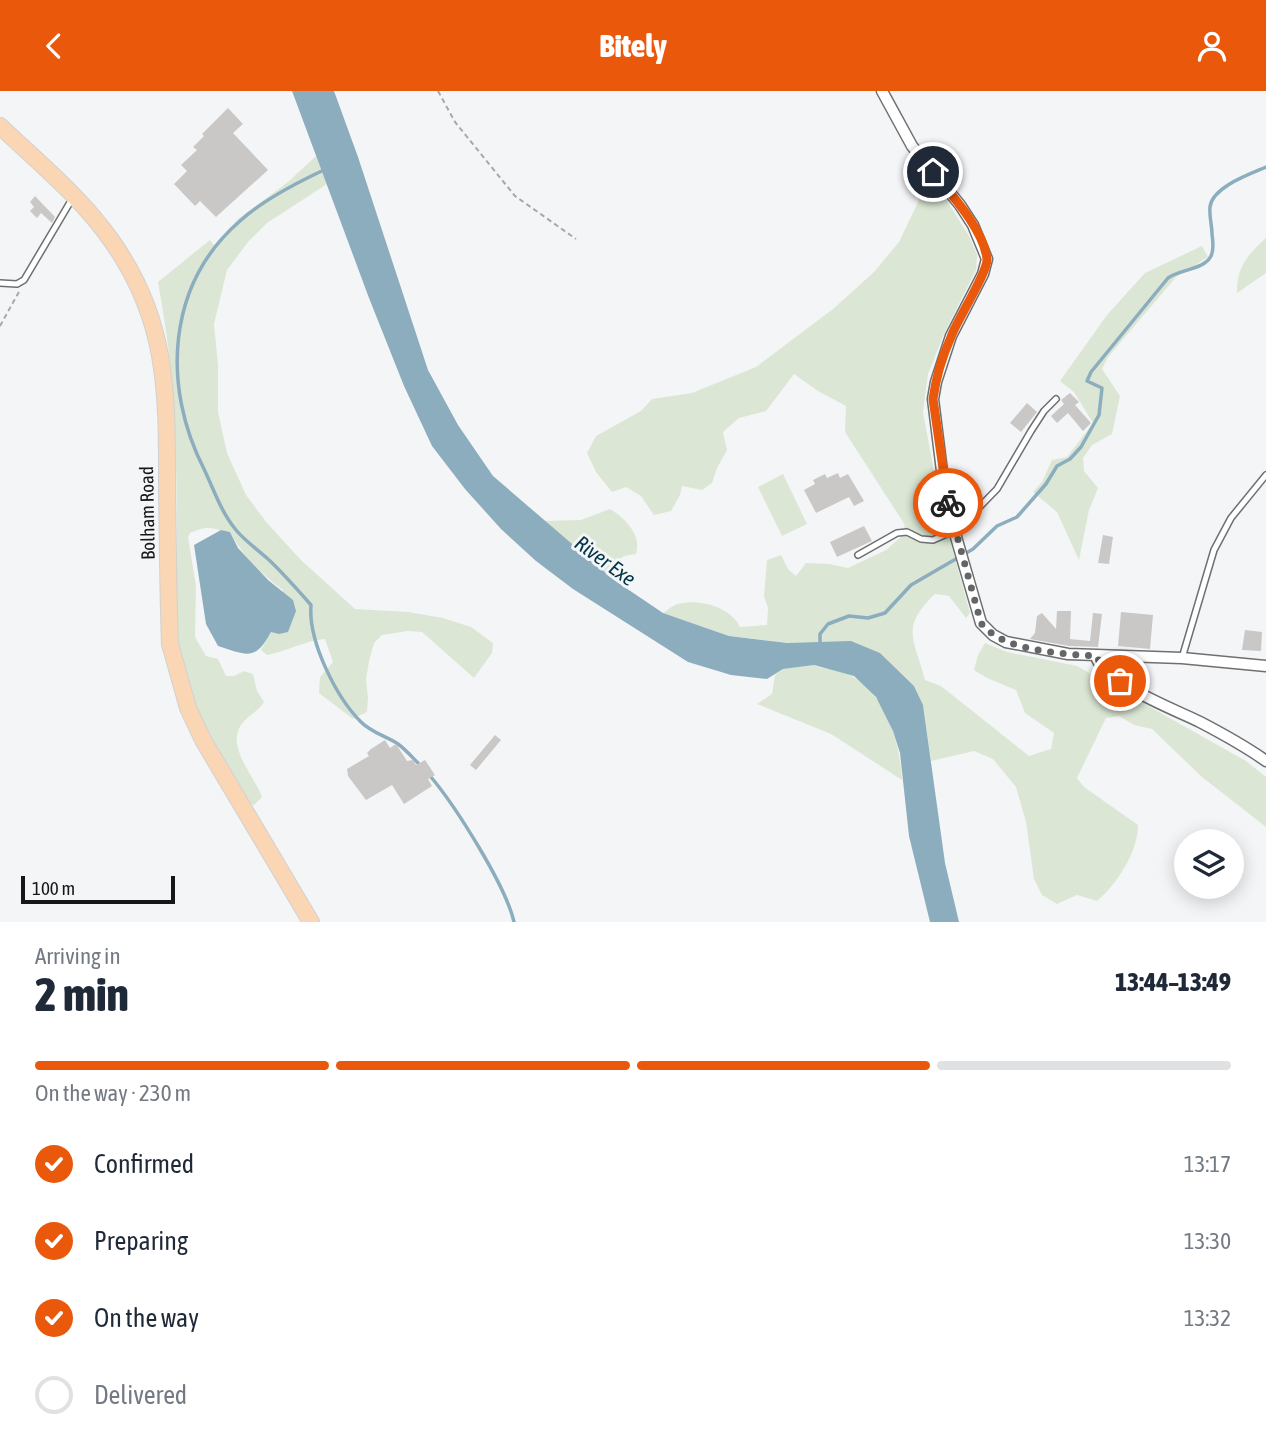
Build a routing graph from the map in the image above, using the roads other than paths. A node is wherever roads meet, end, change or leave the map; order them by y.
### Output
1 (882, 91) edge
2 (0, 126) edge
3 (73, 197) junction
4 (0, 283) edge
5 (1056, 399) dead end
6 (1266, 475) edge
7 (954, 530) junction
8 (858, 555) dead end
9 (1096, 656) junction
10 (1182, 659) junction
11 (1266, 666) edge
12 (1266, 761) edge
13 (311, 922) edge

1 - 7 street
2 - 3 main road, Bolham Road
3 - 4 lane
3 - 13 main road, Bolham Road
5 - 7 lane
6 - 10 lane
7 - 8 lane
7 - 9 street
9 - 10 street
9 - 12 street
10 - 11 street

